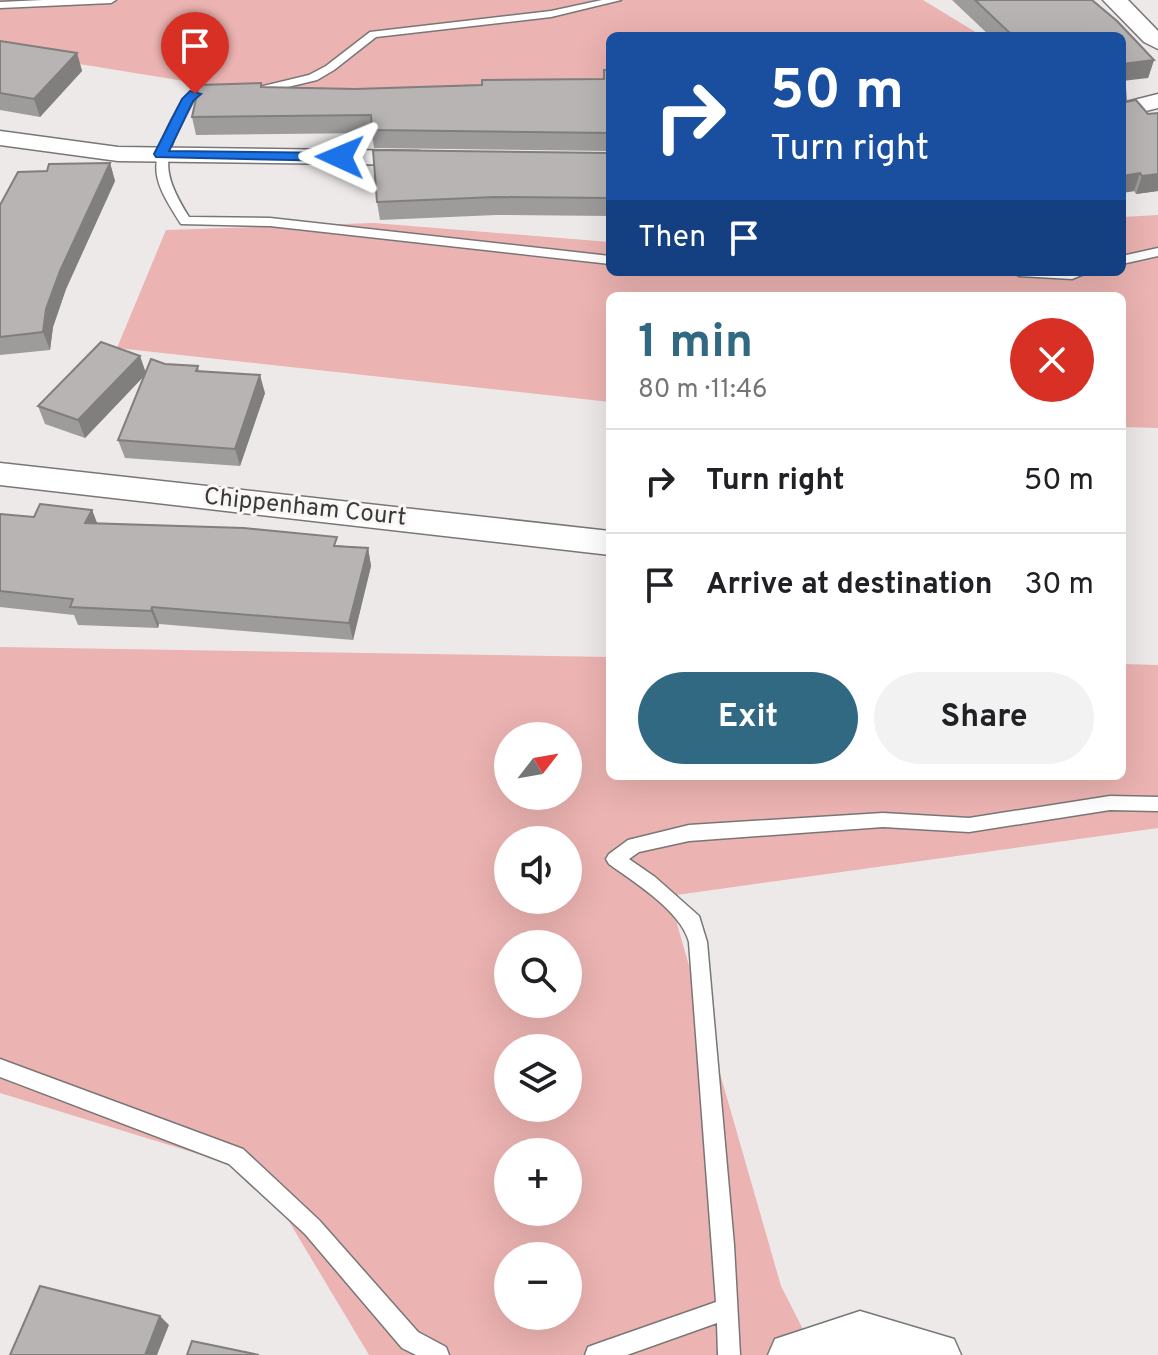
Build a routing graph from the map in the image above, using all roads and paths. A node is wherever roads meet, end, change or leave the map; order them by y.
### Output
1 (111, 0) edge
2 (616, 0) edge
3 (1114, 0) edge
4 (0, 5) edge
5 (1158, 42) edge
6 (1158, 101) edge
7 (1126, 109) edge
8 (3, 145) edge
9 (161, 154) junction
10 (440, 159) edge
11 (1158, 252) edge
12 (1126, 259) edge
13 (606, 260) edge
14 (0, 474) edge
15 (606, 543) edge
16 (1158, 804) edge
17 (0, 1068) edge
18 (725, 1309) junction
19 (438, 1355) edge
20 (596, 1355) edge
21 (729, 1355) edge
22 (791, 1355) edge
23 (938, 1355) edge

1 - 4 lane
2 - 9 lane
3 - 5 street
6 - 7 street
8 - 9 street
9 - 10 street
9 - 13 lane
11 - 12 lane
14 - 15 street, Chippenham Court
16 - 18 lane
17 - 19 lane
18 - 20 lane
18 - 21 lane
22 - 23 street

